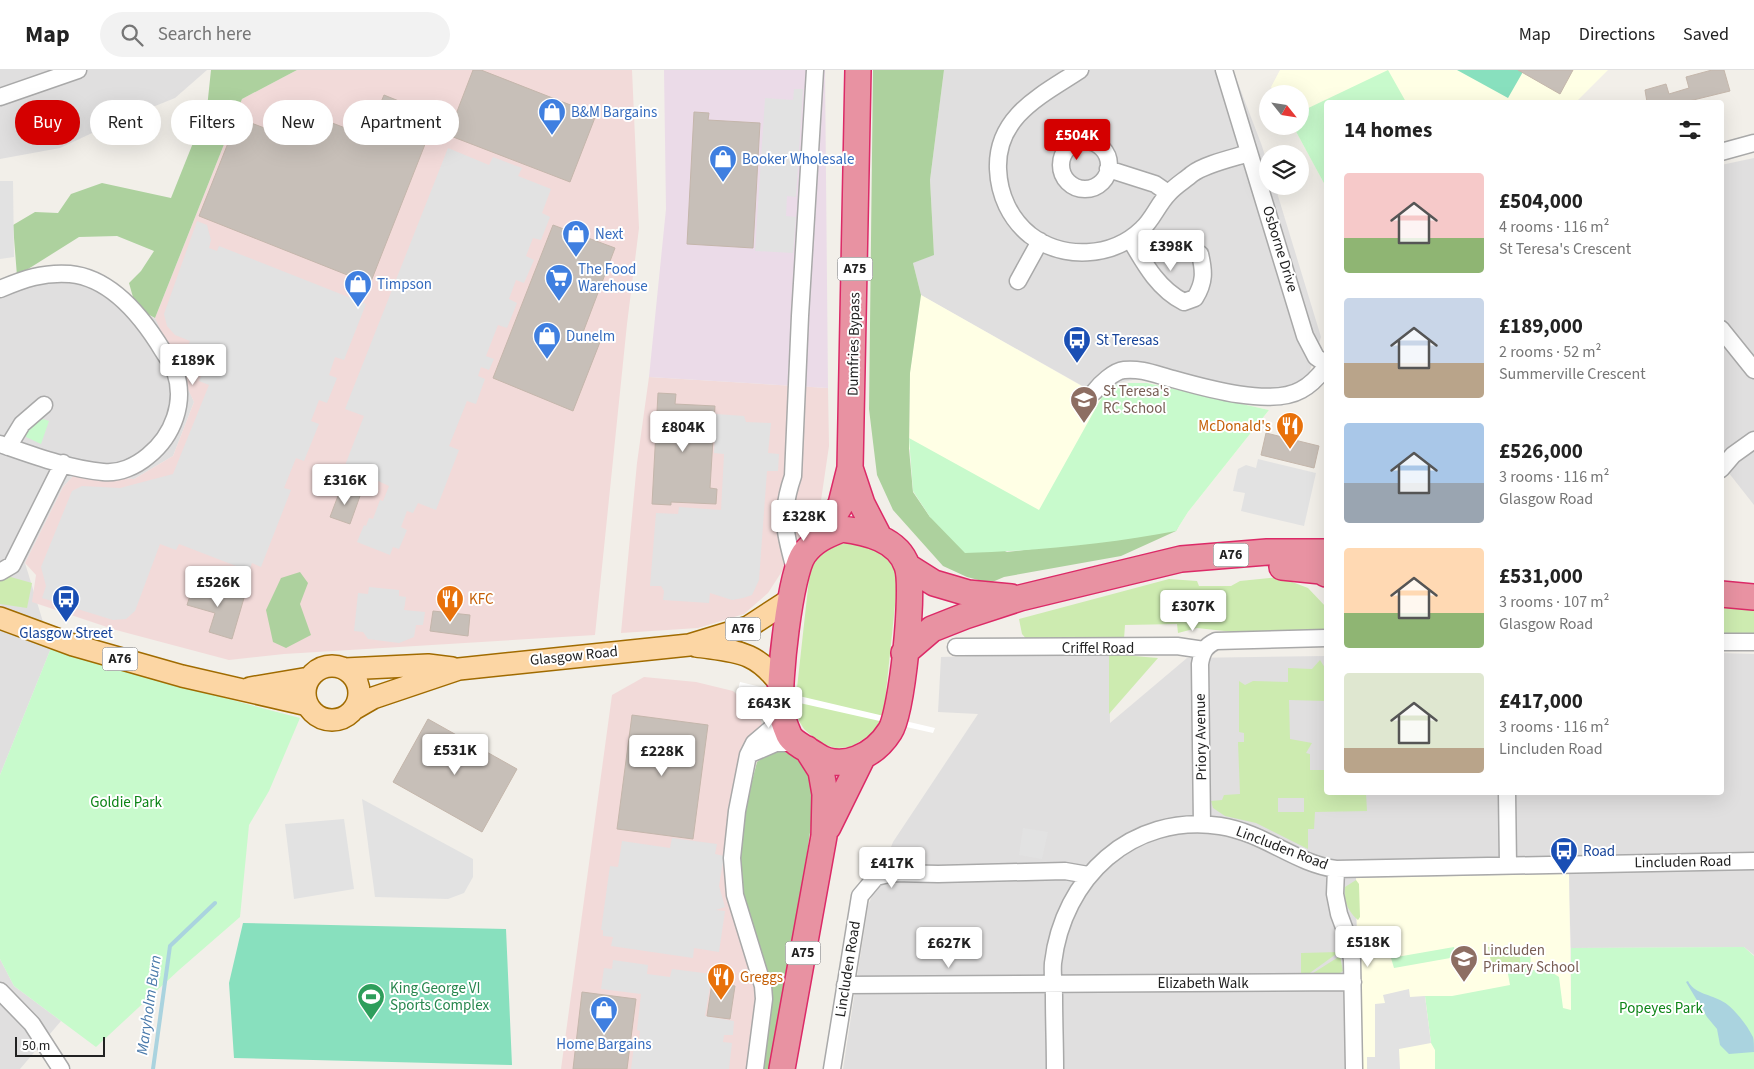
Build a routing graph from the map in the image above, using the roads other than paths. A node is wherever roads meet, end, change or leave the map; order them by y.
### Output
1 (815, 70) edge
2 (858, 70) edge
3 (1080, 70) edge
4 (1224, 70) edge
5 (66, 72) edge
6 (0, 97) edge
7 (1754, 143) edge
8 (1724, 151) edge
9 (1249, 153) junction
10 (1108, 169) dead end
11 (1168, 193) junction
12 (1130, 238) junction
13 (1040, 241) junction
14 (1200, 254) dead end
15 (1018, 281) dead end
16 (0, 289) edge
17 (1724, 333) edge
18 (1324, 363) edge
19 (1324, 369) edge
20 (1754, 370) edge
21 (1094, 392) dead end
22 (44, 405) dead end
23 (1754, 440) edge
24 (4, 445) edge
25 (62, 463) junction
26 (1724, 466) edge
27 (850, 468) junction
28 (784, 515) junction
29 (879, 537) junction
30 (818, 540) junction
31 (1324, 552) edge
32 (907, 566) junction
33 (1137, 571) junction
34 (0, 572) edge
35 (796, 573) junction
36 (1324, 573) edge
37 (1724, 594) edge
38 (1754, 597) edge
39 (1020, 598) junction
40 (791, 599) junction
41 (0, 618) edge
42 (1324, 638) edge
43 (1724, 642) edge
44 (1754, 642) edge
45 (689, 645) junction
46 (956, 647) dead end
47 (1204, 650) junction
48 (904, 653) junction
49 (345, 668) junction
50 (459, 669) junction
51 (309, 678) junction
52 (781, 685) junction
53 (242, 690) junction
54 (308, 705) junction
55 (354, 709) junction
56 (781, 712) junction
57 (803, 746) junction
58 (748, 755) junction
59 (862, 758) junction
60 (1507, 795) edge
61 (1202, 824) junction
62 (824, 836) junction
63 (1754, 861) edge
64 (1508, 865) junction
65 (1336, 869) junction
66 (1088, 875) junction
67 (1353, 982) junction
68 (1054, 984) junction
69 (845, 985) junction
70 (0, 991) edge
71 (62, 1069) edge
72 (755, 1069) edge
73 (782, 1069) edge
74 (832, 1069) edge
75 (1055, 1069) edge
76 (1354, 1069) edge

1 - 28 street
2 - 27 highway, Dumfries Bypass / A75
3 - 13 street
4 - 9 street, Osborne Drive
5 - 6 street
7 - 8 street
9 - 11 street
9 - 18 street, Osborne Drive
10 - 11 street
11 - 12 street
12 - 13 street
12 - 14 street
13 - 15 street
16 - 25 street
17 - 20 street
19 - 21 street
22 - 24 street
23 - 26 street
24 - 25 street
25 - 34 street
27 - 29 highway, Dumfries Bypass / A75
27 - 30 highway, Dumfries Bypass / A75
28 - 30 street
28 - 35 street
29 - 30 highway, A75
29 - 32 highway, A75
30 - 35 highway, A75
31 - 33 highway, A76
32 - 39 highway, A76
32 - 48 highway, A75
33 - 36 highway, A76
33 - 39 highway, A76
35 - 40 highway, A75
37 - 38 highway
39 - 48 highway, A76
40 - 45 main road, Glasgow Road / A76
40 - 52 highway, A75
41 - 53 main road, A76
42 - 47 street, Criffel Road
43 - 44 street
45 - 50 main road, Glasgow Road / A76
45 - 52 main road, Glasgow Road / A76
46 - 47 street, Criffel Road
47 - 61 street, Priory Avenue
48 - 59 highway, A75
49 - 50 main road, Glasgow Road / A76
49 - 51 main road, A76
49 - 55 main road
50 - 55 main road, Glasgow Road / A76
51 - 53 main road, A76
51 - 54 main road
52 - 56 highway, A75
53 - 54 main road, A76
54 - 55 main road, A76
56 - 57 highway, A75
56 - 58 street
57 - 58 street
57 - 59 highway, A75
57 - 62 highway, A75
58 - 72 street
59 - 62 highway, A75
60 - 64 street
61 - 65 street, Lincluden Road
61 - 66 street, Lincluden Road
62 - 73 highway, A75
63 - 64 street, Lincluden Road
64 - 65 street, Lincluden Road
65 - 67 street
66 - 68 street
66 - 69 street, Lincluden Road
67 - 68 street, Elizabeth Walk
67 - 76 street
68 - 69 street, Elizabeth Walk
68 - 75 street
69 - 74 street, Lincluden Road
70 - 71 street

